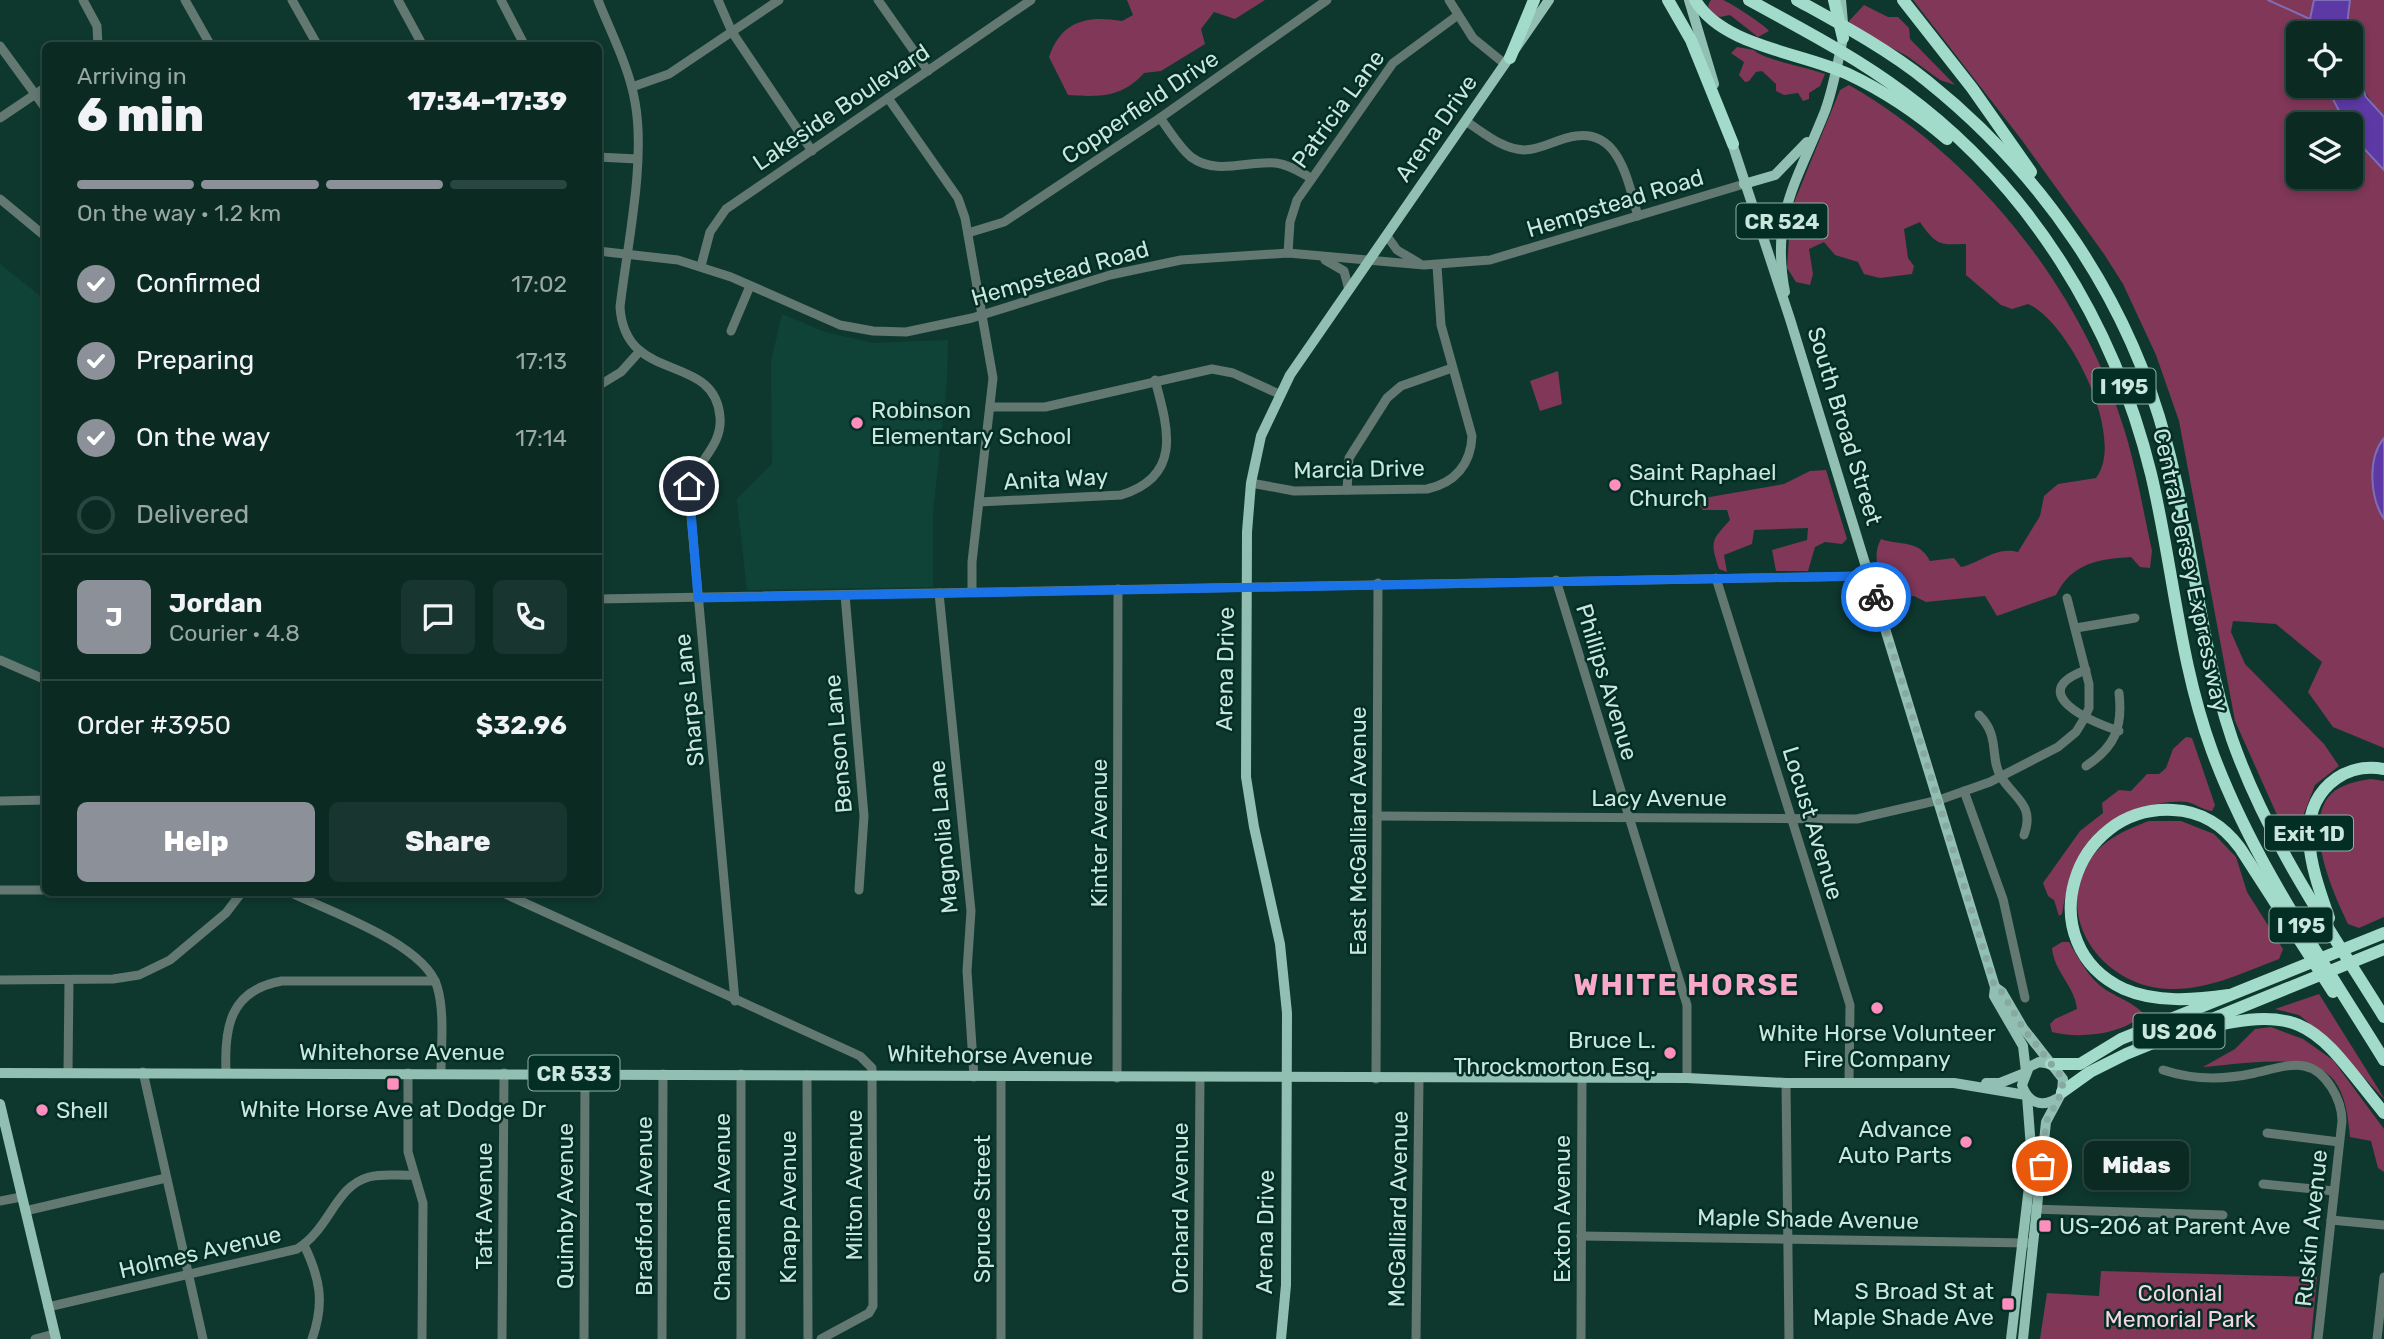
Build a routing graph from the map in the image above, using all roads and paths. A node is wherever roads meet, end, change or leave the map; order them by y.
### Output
1 (83, 0) edge
2 (185, 0) edge
3 (292, 0) edge
4 (398, 0) edge
5 (501, 0) edge
6 (598, 0) edge
7 (718, 0) edge
8 (779, 0) edge
9 (878, 0) edge
10 (1031, 0) edge
11 (1327, 0) edge
12 (1449, 0) edge
13 (1534, 0) edge
14 (1549, 0) edge
15 (1668, 0) edge
16 (1689, 0) edge
17 (1695, 0) edge
18 (1749, 0) edge
19 (1834, 0) edge
20 (1841, 0) edge
21 (1903, 0) edge
22 (1800, 2) edge
23 (1458, 15) junction
24 (732, 32) junction
25 (1843, 38) junction
26 (98, 42) edge
27 (209, 42) edge
28 (316, 42) edge
29 (422, 42) edge
30 (523, 42) edge
31 (0, 46) edge
32 (1508, 61) junction
33 (928, 71) junction
34 (632, 87) junction
35 (42, 89) edge
36 (33, 94) junction
37 (888, 98) junction
38 (42, 104) edge
39 (0, 118) edge
40 (1160, 118) junction
41 (1467, 122) junction
42 (1817, 129) junction
43 (1733, 144) junction
44 (811, 150) junction
45 (602, 157) edge
46 (637, 159) junction
47 (1311, 178) junction
48 (1744, 184) junction
49 (0, 199) edge
50 (2051, 206) junction
51 (1638, 216) junction
52 (968, 233) junction
53 (42, 234) edge
54 (1387, 236) junction
55 (2044, 236) junction
56 (602, 251) edge
57 (627, 252) junction
58 (1289, 253) junction
59 (1314, 256) junction
60 (1370, 260) junction
61 (1424, 265) junction
62 (1437, 266) junction
63 (701, 267) junction
64 (750, 286) junction
65 (1349, 290) junction
66 (982, 315) junction
67 (1790, 319) junction
68 (731, 331) dead end
69 (639, 352) junction
70 (1452, 368) junction
71 (1155, 380) junction
72 (602, 384) edge
73 (1279, 394) junction
74 (990, 407) junction
75 (1251, 483) junction
76 (1347, 491) junction
77 (979, 502) junction
78 (1869, 576) junction
79 (1716, 578) junction
80 (1556, 580) junction
81 (1378, 583) junction
82 (1247, 586) junction
83 (1118, 589) junction
84 (972, 592) junction
85 (940, 593) junction
86 (845, 595) junction
87 (602, 598) edge
88 (698, 598) junction
89 (2067, 598) dead end
90 (2135, 618) dead end
91 (2076, 628) junction
92 (0, 660) edge
93 (2086, 670) junction
94 (42, 678) edge
95 (2119, 693) dead end
96 (1979, 715) dead end
97 (2084, 719) junction
98 (2119, 731) junction
99 (2087, 766) dead end
100 (2384, 769) edge
101 (2001, 776) junction
102 (1964, 791) junction
103 (0, 800) edge
104 (42, 800) edge
105 (1939, 800) junction
106 (1377, 816) junction
107 (1630, 818) junction
108 (1791, 818) junction
109 (2024, 835) dead end
110 (0, 890) edge
111 (42, 890) edge
112 (859, 890) dead end
113 (239, 896) edge
114 (297, 896) edge
115 (510, 896) edge
116 (2384, 933) edge
117 (2338, 942) junction
118 (2380, 950) edge
119 (0, 980) edge
120 (69, 980) junction
121 (435, 981) junction
122 (1995, 987) junction
123 (2229, 995) junction
124 (2025, 998) dead end
125 (735, 1002) junction
126 (2384, 1017) edge
127 (2163, 1039) junction
128 (2384, 1060) edge
129 (2052, 1064) junction
130 (2384, 1068) edge
131 (2163, 1070) dead end
132 (68, 1072) junction
133 (143, 1072) junction
134 (226, 1072) junction
135 (2025, 1072) junction
136 (0, 1073) edge
137 (408, 1073) junction
138 (441, 1073) junction
139 (504, 1073) junction
140 (585, 1073) junction
141 (663, 1074) junction
142 (741, 1074) junction
143 (807, 1074) junction
144 (874, 1075) junction
145 (974, 1077) junction
146 (1200, 1077) junction
147 (1001, 1078) junction
148 (1117, 1078) junction
149 (1287, 1078) junction
150 (1687, 1078) junction
151 (1376, 1079) junction
152 (1419, 1079) junction
153 (1582, 1079) junction
154 (1849, 1082) junction
155 (1786, 1083) junction
156 (1980, 1086) junction
157 (2060, 1095) junction
158 (2026, 1096) junction
159 (0, 1104) edge
160 (2384, 1113) edge
161 (2267, 1133) dead end
162 (2339, 1142) junction
163 (414, 1175) junction
164 (166, 1178) junction
165 (2263, 1184) dead end
166 (2334, 1191) junction
167 (21, 1197) junction
168 (0, 1201) edge
169 (2026, 1208) junction
170 (25, 1210) junction
171 (2038, 1210) junction
172 (2223, 1215) dead end
173 (2331, 1220) junction
174 (2384, 1226) edge
175 (1581, 1236) junction
176 (1790, 1238) junction
177 (2021, 1243) junction
178 (2034, 1244) junction
179 (304, 1245) junction
180 (188, 1273) junction
181 (2384, 1277) edge
182 (48, 1307) junction
183 (55, 1337) edge
184 (35, 1339) edge
185 (203, 1339) edge
186 (312, 1339) edge
187 (422, 1339) edge
188 (502, 1339) edge
189 (584, 1339) edge
190 (662, 1339) edge
191 (741, 1339) edge
192 (807, 1339) edge
193 (821, 1339) edge
194 (1001, 1339) edge
195 (1198, 1339) edge
196 (1281, 1339) edge
197 (1416, 1339) edge
198 (1581, 1339) edge
199 (1788, 1339) edge
200 (2011, 1339) edge
201 (2023, 1339) edge
202 (2318, 1339) edge
203 (2377, 1339) edge

1 - 26 street
2 - 27 street
3 - 28 street
4 - 29 street
5 - 30 street
6 - 34 street
7 - 24 street
8 - 24 street
9 - 33 street
10 - 33 street, Lakeside Boulevard
11 - 40 street, Copperfield Drive
12 - 23 street
13 - 32 highway
14 - 32 main road, Arena Drive
15 - 43 highway
16 - 43 main road, South Broad Street / CR 524
17 - 55 highway
18 - 55 highway, Central Jersey Expressway / I 195
19 - 25 highway
20 - 25 main road, South Broad Street / CR 524
21 - 50 highway
22 - 50 highway, Central Jersey Expressway / I 195
23 - 32 street
23 - 47 street, Patricia Lane
24 - 34 street
24 - 44 street
25 - 42 main road, South Broad Street / CR 524
31 - 36 street
32 - 41 main road, Arena Drive
33 - 37 street, Lakeside Boulevard
34 - 46 street
35 - 36 street
36 - 38 street
36 - 39 street
37 - 44 street, Lakeside Boulevard
37 - 52 street
40 - 47 street
40 - 52 street, Copperfield Drive
41 - 51 street
41 - 54 main road, Arena Drive
42 - 48 main road
42 - 67 main road, South Broad Street / CR 524
43 - 48 main road, South Broad Street / CR 524
44 - 63 street, Lakeside Boulevard
45 - 46 street
46 - 57 street
47 - 58 street, Patricia Lane
48 - 51 street, Hempstead Road
48 - 67 main road, South Broad Street / CR 524
49 - 53 street
50 - 117 highway, Central Jersey Expressway / I 195
51 - 62 street, Hempstead Road
52 - 66 street
54 - 60 main road, Arena Drive
54 - 61 street
55 - 128 highway, Central Jersey Expressway / I 195
56 - 57 street, Hempstead Road
57 - 63 street, Hempstead Road
57 - 69 street
58 - 59 street, Hempstead Road
58 - 66 street, Hempstead Road
59 - 60 street, Hempstead Road
59 - 65 street
60 - 61 street, Hempstead Road
60 - 65 main road, Arena Drive
61 - 62 street, Hempstead Road
62 - 70 street, Marcia Drive
63 - 64 street, Hempstead Road
64 - 66 street, Hempstead Road
64 - 68 street
65 - 73 main road, Arena Drive
66 - 74 street
67 - 78 main road, South Broad Street / CR 524
69 - 72 street
69 - 88 street, Sharps Lane
70 - 76 street
70 - 76 street, Marcia Drive
71 - 73 street
71 - 74 street
71 - 77 street, Anita Way
73 - 75 main road, Arena Drive
74 - 77 street
75 - 76 street, Marcia Drive
75 - 82 main road, Arena Drive
77 - 84 street
78 - 79 street
78 - 105 main road, South Broad Street / CR 524
79 - 80 street
79 - 108 street, Locust Avenue
80 - 81 street
80 - 107 street, Phillips Avenue
81 - 82 street
81 - 106 street, East McGalliard Avenue
82 - 83 street
82 - 149 main road, Arena Drive
83 - 84 street
83 - 148 street, Kinter Avenue
84 - 85 street
85 - 86 street
85 - 145 street, Magnolia Lane
86 - 88 street
86 - 112 street, Benson Lane
87 - 88 street
88 - 125 street, Sharps Lane
89 - 91 street
90 - 91 street
91 - 93 street
92 - 94 street
93 - 97 street
93 - 97 street
95 - 98 street
96 - 101 street
97 - 98 street
97 - 101 street, Lacy Avenue
98 - 99 street
100 - 117 highway, Exit 1D
101 - 102 street, Lacy Avenue
101 - 109 street
102 - 105 street, Lacy Avenue
102 - 124 street
103 - 104 street
105 - 108 street, Lacy Avenue
105 - 122 main road, South Broad Street / CR 524
106 - 107 street, Lacy Avenue
106 - 151 street, East McGalliard Avenue
107 - 108 street, Lacy Avenue
107 - 150 street, Phillips Avenue
108 - 154 street, Locust Avenue
110 - 111 street
113 - 120 street
114 - 121 street
115 - 125 street
116 - 123 highway
117 - 126 highway, Central Jersey Expressway / I 195
118 - 127 highway, US 206
119 - 120 street
120 - 132 street
121 - 134 street
121 - 138 street
122 - 129 main road, South Broad Street / CR 524
122 - 135 main road, South Broad Street / CR 524
123 - 129 highway
123 - 130 highway
125 - 144 street
127 - 157 highway, US 206
127 - 160 highway
129 - 135 main road
129 - 157 main road
131 - 162 street, Ruskin Avenue
132 - 133 main road, Whitehorse Avenue / CR 533
132 - 136 main road, Whitehorse Avenue / CR 533
133 - 134 main road, Whitehorse Avenue / CR 533
133 - 164 street
134 - 137 main road, Whitehorse Avenue / CR 533
135 - 156 main road, Whitehorse Avenue
135 - 158 main road
137 - 138 main road, Whitehorse Avenue / CR 533
137 - 163 street
138 - 139 main road, Whitehorse Avenue / CR 533
139 - 140 main road, Whitehorse Avenue / CR 533
139 - 188 street, Taft Avenue
140 - 141 main road, Whitehorse Avenue / CR 533
140 - 189 street, Quimby Avenue
141 - 142 main road, Whitehorse Avenue / CR 533
141 - 190 street, Bradford Avenue
142 - 143 main road, Whitehorse Avenue / CR 533
142 - 191 street, Chapman Avenue
143 - 144 main road, Whitehorse Avenue / CR 533
143 - 192 street, Knapp Avenue
144 - 145 main road, Whitehorse Avenue / CR 533
144 - 193 street, Milton Avenue
145 - 147 main road, Whitehorse Avenue / CR 533
146 - 148 main road, Whitehorse Avenue / CR 533
146 - 149 main road, Whitehorse Avenue / CR 533
146 - 195 street, Orchard Avenue
147 - 148 main road, Whitehorse Avenue / CR 533
147 - 194 street, Spruce Street
149 - 151 main road, Whitehorse Avenue / CR 533
149 - 196 main road, Arena Drive
150 - 153 main road, Whitehorse Avenue / CR 533
150 - 155 main road, Whitehorse Avenue / CR 533
151 - 152 main road, Whitehorse Avenue / CR 533
152 - 153 main road, Whitehorse Avenue / CR 533
152 - 197 street, McGalliard Avenue
153 - 175 street, Exton Avenue
154 - 155 main road, Whitehorse Avenue / CR 533
154 - 156 main road, Whitehorse Avenue / CR 533
155 - 176 street
156 - 158 main road, Whitehorse Avenue
157 - 158 main road
157 - 171 main road
158 - 169 main road
159 - 167 main road
161 - 162 street
162 - 166 street, Ruskin Avenue
163 - 179 street, Holmes Avenue
163 - 187 street
164 - 170 street
164 - 180 street
165 - 166 street
166 - 173 street, Ruskin Avenue
167 - 168 street
167 - 170 main road
169 - 171 street
169 - 177 main road
170 - 182 main road
171 - 172 street
171 - 178 main road
173 - 174 street
173 - 202 street, Ruskin Avenue
175 - 176 street, Maple Shade Avenue
175 - 198 street, Exton Avenue
176 - 177 street, Maple Shade Avenue
176 - 199 street
177 - 178 street, Maple Shade Avenue
177 - 200 main road
178 - 201 main road
179 - 180 street, Holmes Avenue
179 - 186 street
180 - 182 street, Holmes Avenue
180 - 185 street
181 - 203 street
182 - 183 main road
183 - 184 street

